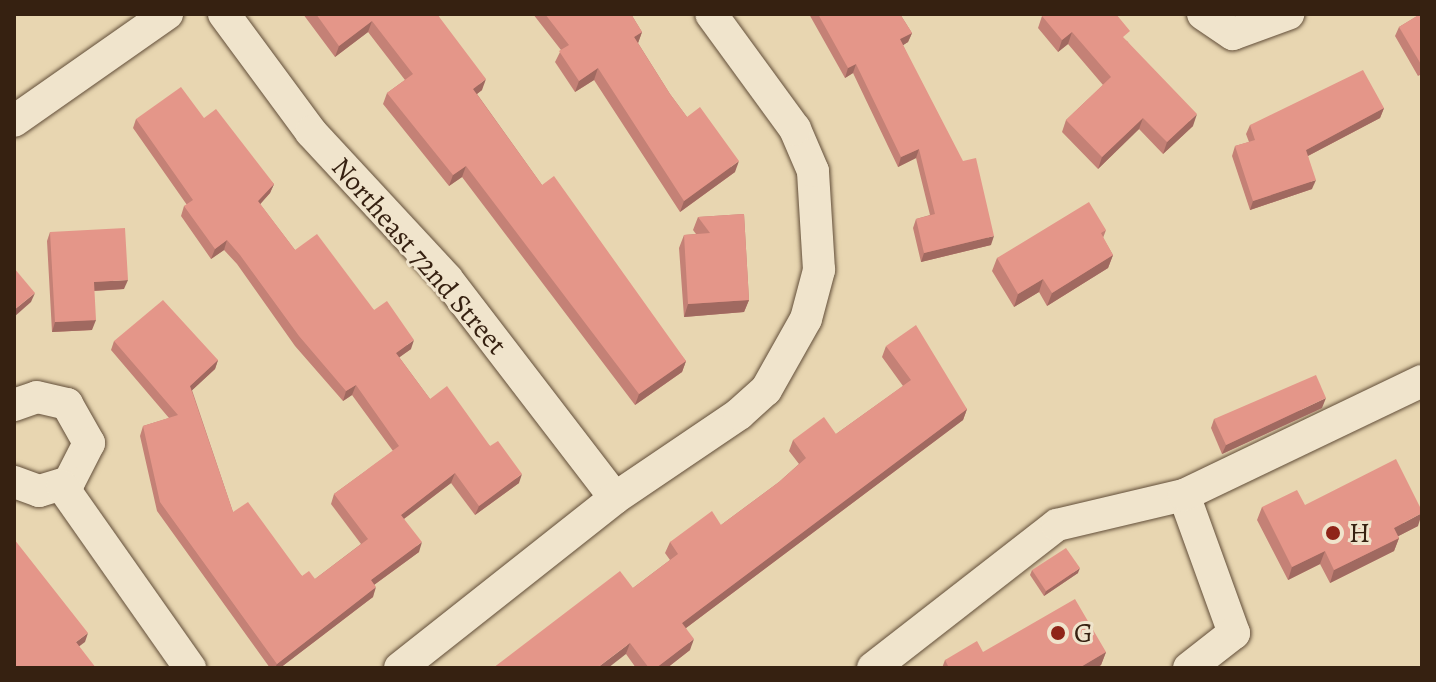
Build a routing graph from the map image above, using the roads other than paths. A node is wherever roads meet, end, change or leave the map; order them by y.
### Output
1 (167, 14) edge
2 (224, 14) edge
3 (711, 14) edge
4 (1203, 14) edge
5 (1288, 14) edge
6 (14, 121) edge
7 (1422, 381) edge
8 (14, 405) edge
9 (14, 482) edge
10 (62, 486) junction
11 (1184, 495) junction
12 (615, 498) junction
13 (190, 668) edge
14 (400, 668) edge
15 (873, 668) edge
16 (1189, 668) edge

1 - 6 street
2 - 12 street, Northeast 72nd Street
3 - 12 street
4 - 5 street
7 - 11 street
8 - 10 street
9 - 10 street
10 - 13 street
11 - 15 street
11 - 16 street
12 - 14 street

